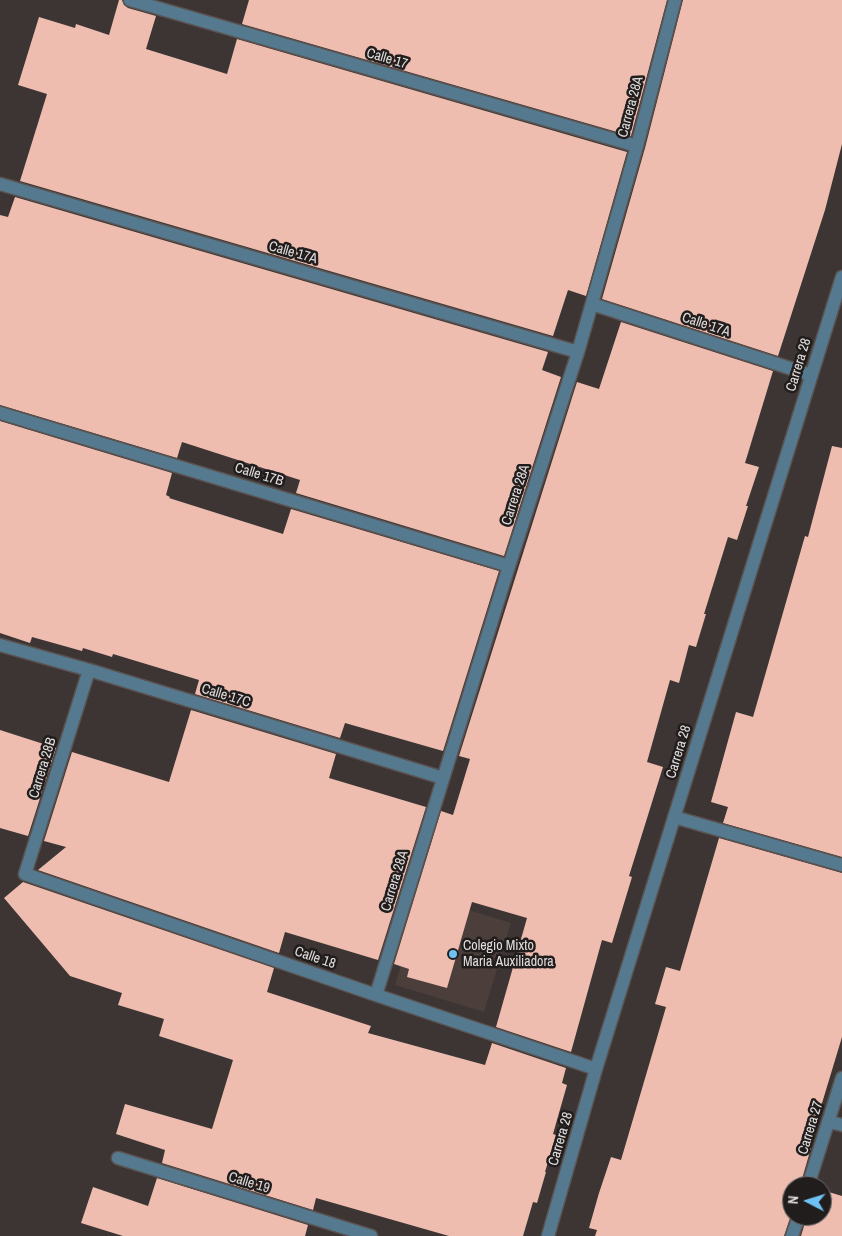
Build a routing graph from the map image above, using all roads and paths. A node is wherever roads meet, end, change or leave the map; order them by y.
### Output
1 (130, 0) edge
2 (675, 0) edge
3 (637, 146) junction
4 (0, 184) edge
5 (842, 277) edge
6 (592, 304) junction
7 (578, 352) junction
8 (811, 375) junction
9 (0, 413) edge
10 (509, 566) junction
11 (0, 645) edge
12 (89, 670) junction
13 (443, 778) junction
14 (674, 817) junction
15 (842, 865) edge
16 (25, 874) joint
17 (376, 995) junction
18 (596, 1069) junction
19 (842, 1078) edge
20 (836, 1123) edge
21 (118, 1158) dead end
22 (812, 1176) edge
23 (371, 1236) edge
24 (548, 1236) edge

1 - 3 street, Calle 17
2 - 3 street, Carrera 28A
3 - 6 street, Carrera 28A
4 - 7 street, Calle 17A
5 - 8 street, Carrera 28
6 - 7 street, Carrera 28A
6 - 8 street, Calle 17A
7 - 10 street, Carrera 28A
8 - 14 street, Carrera 28
9 - 10 street, Calle 17B
10 - 13 street, Carrera 28A
11 - 12 street, Calle 17C
12 - 13 street, Calle 17C
12 - 16 street, Carrera 28B
13 - 17 street, Carrera 28A
14 - 15 street
14 - 18 street, Carrera 28
16 - 17 street, Calle 18
17 - 18 street, Calle 18
18 - 24 street, Carrera 28
19 - 20 street, Carrera 27
20 - 22 street, Carrera 27
21 - 23 street, Calle 19

